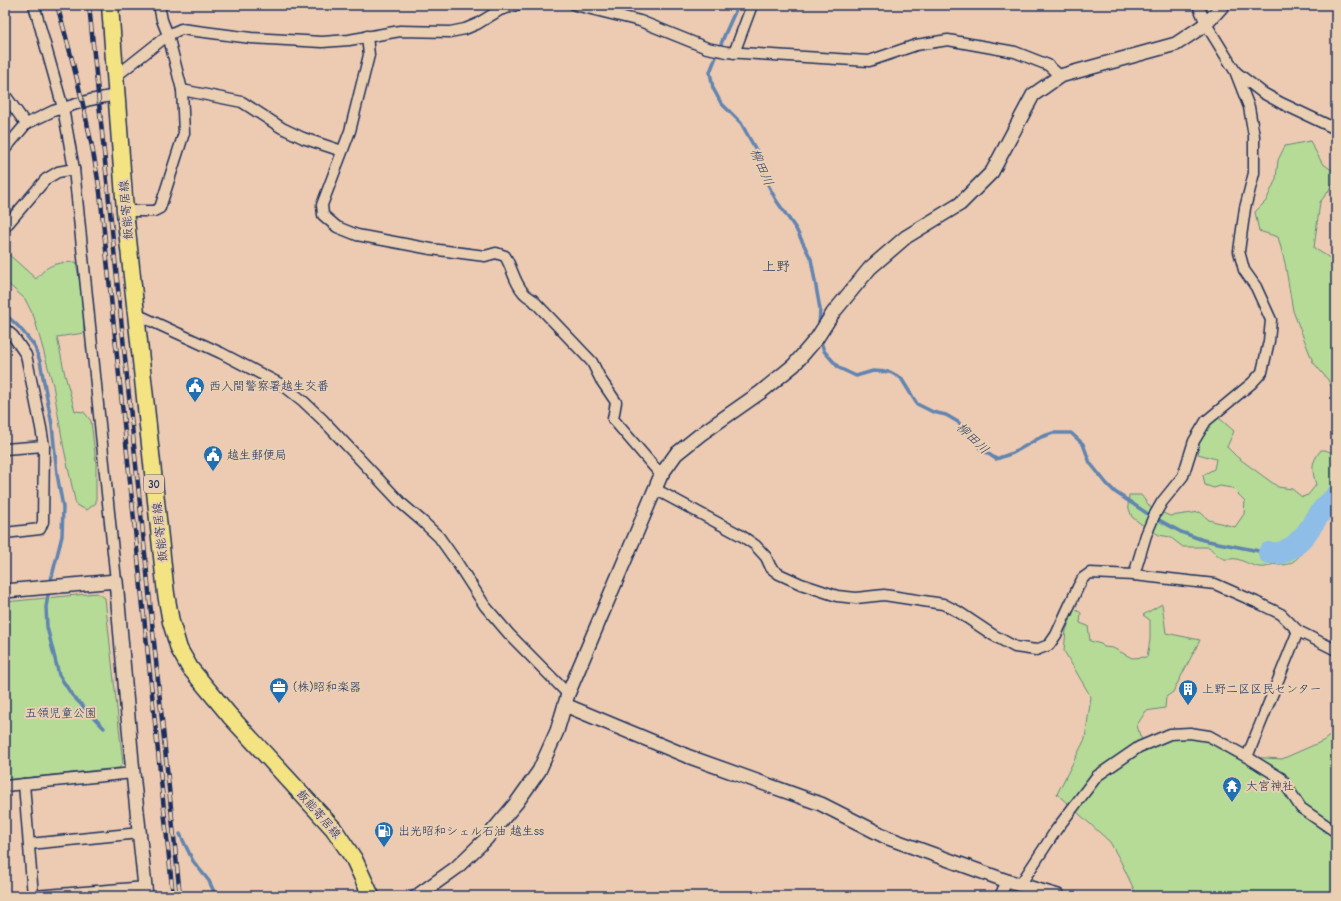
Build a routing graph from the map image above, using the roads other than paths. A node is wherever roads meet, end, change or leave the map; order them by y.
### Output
1 (34, 5) edge
2 (110, 5) edge
3 (159, 5) edge
4 (517, 5) edge
5 (575, 5) edge
6 (752, 5) edge
7 (1198, 5) edge
8 (1223, 5) edge
9 (1206, 24) junction
10 (168, 35) junction
11 (367, 36) junction
12 (734, 53) junction
13 (1235, 71) junction
14 (1060, 76) junction
15 (115, 77) junction
16 (182, 90) junction
17 (5, 95) edge
18 (116, 95) junction
19 (63, 108) junction
20 (26, 124) junction
21 (1336, 129) edge
22 (5, 149) edge
23 (342, 151) junction
24 (74, 170) junction
25 (125, 211) junction
26 (5, 226) edge
27 (136, 314) junction
28 (5, 329) edge
29 (44, 446) junction
30 (5, 449) edge
31 (661, 475) junction
32 (655, 489) junction
33 (5, 533) edge
34 (1134, 576) junction
35 (116, 581) junction
36 (5, 591) edge
37 (1298, 631) junction
38 (1336, 650) edge
39 (566, 699) junction
40 (1247, 757) junction
41 (133, 773) junction
42 (24, 784) junction
43 (5, 786) edge
44 (1336, 832) edge
45 (140, 833) junction
46 (29, 844) junction
47 (1007, 881) junction
48 (1020, 885) junction
49 (146, 891) edge
50 (81, 894) edge
51 (33, 896) edge
52 (370, 896) edge
53 (417, 896) edge
54 (1000, 896) edge
55 (1058, 896) edge

1 - 19 street
2 - 15 main road, 飯能寄居線 / 30
3 - 10 street
4 - 11 street
5 - 12 street
6 - 12 street
7 - 9 street
8 - 9 street
9 - 13 street
9 - 14 street
10 - 11 street
10 - 15 street
10 - 16 street
11 - 23 street
12 - 14 street
13 - 21 street
13 - 34 street
14 - 31 street
15 - 18 main road, 飯能寄居線 / 30
16 - 23 street
16 - 25 street
17 - 20 street
18 - 19 street
18 - 25 main road, 飯能寄居線 / 30
19 - 20 street
19 - 24 street
20 - 22 street
23 - 31 street
24 - 26 street
24 - 35 street
25 - 27 main road, 飯能寄居線 / 30
27 - 39 street
27 - 52 main road, 飯能寄居線 / 30
28 - 29 street
29 - 30 street
29 - 33 street
31 - 32 street
32 - 34 street
32 - 39 street
34 - 37 street
35 - 36 street
35 - 41 street
37 - 38 street
37 - 40 street
39 - 47 street
39 - 53 street
40 - 44 street
40 - 48 street
41 - 42 street
41 - 45 street
42 - 43 street
42 - 46 street
45 - 46 street
45 - 49 street
46 - 51 street
47 - 48 street
47 - 54 street
48 - 55 street
49 - 50 street
50 - 51 street

